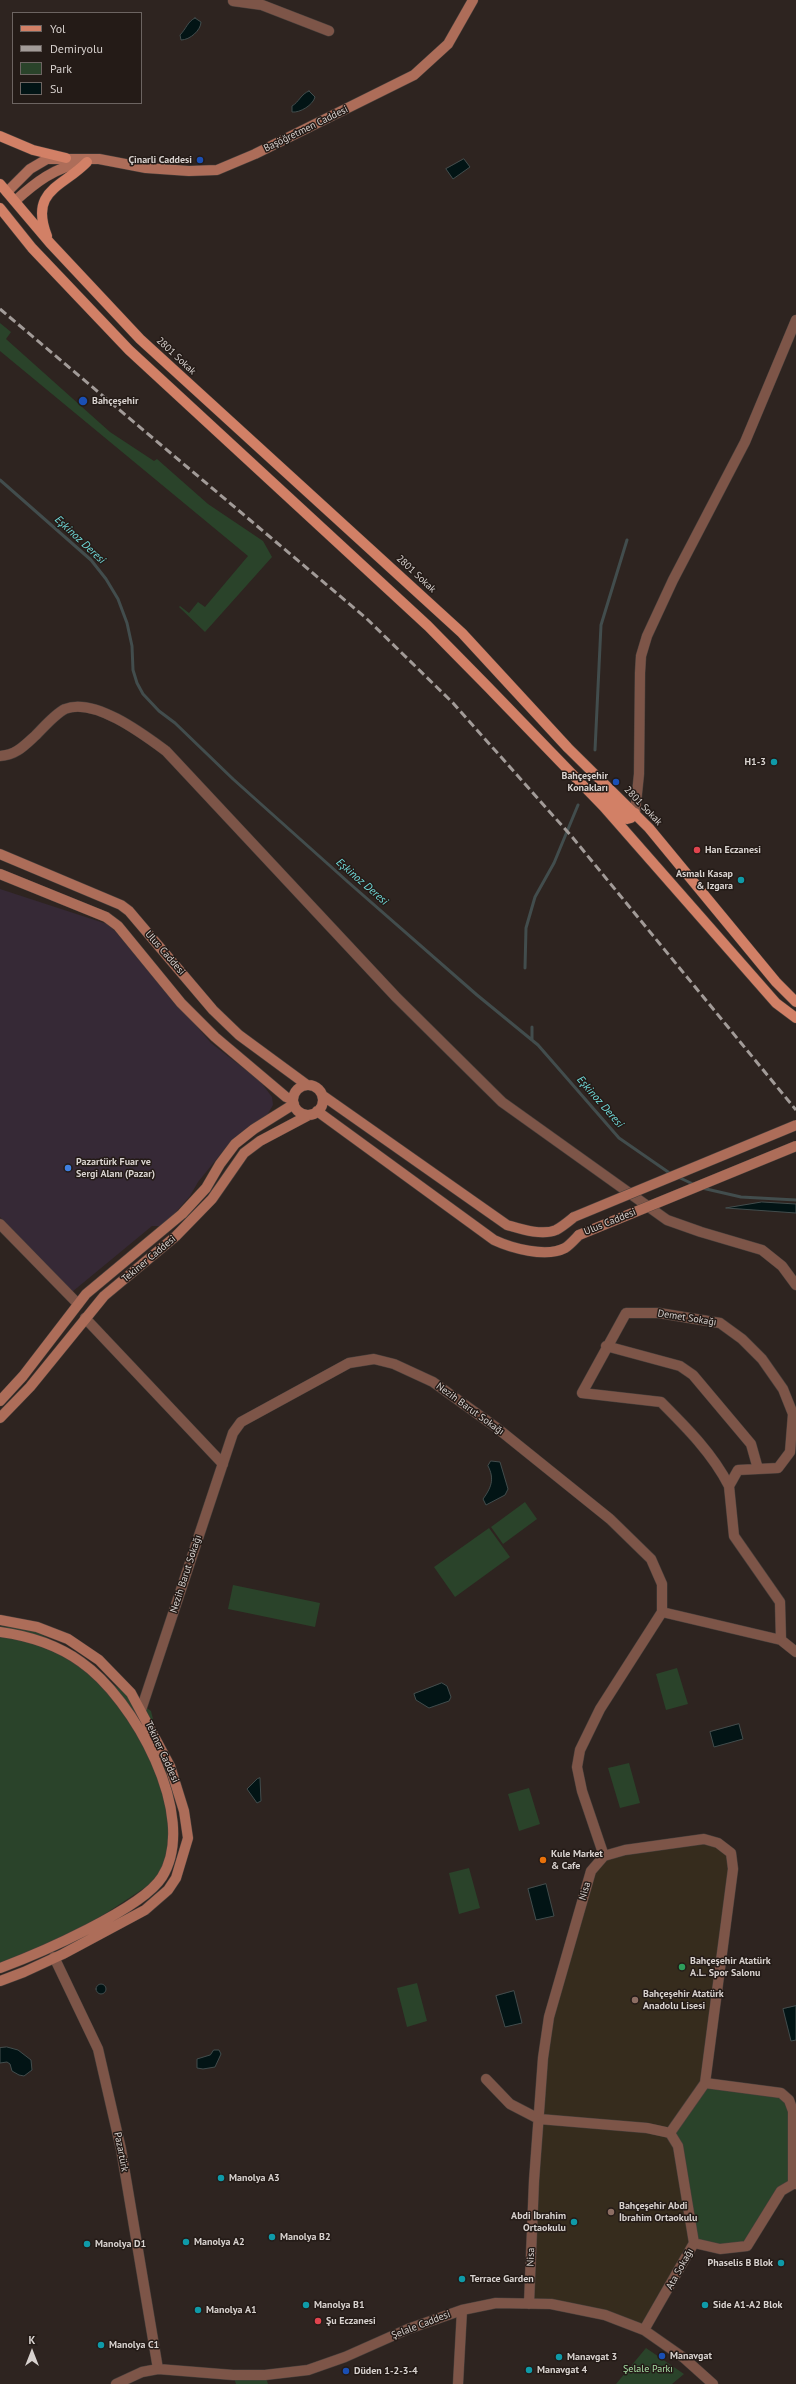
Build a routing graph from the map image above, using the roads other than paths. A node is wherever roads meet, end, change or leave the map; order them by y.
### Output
1 (473, 0) edge
2 (233, 1) dead end
3 (330, 31) dead end
4 (0, 136) edge
5 (66, 158) junction
6 (99, 159) junction
7 (87, 162) junction
8 (0, 184) edge
9 (4, 195) edge
10 (15, 201) junction
11 (2, 211) edge
12 (50, 243) junction
13 (796, 320) edge
14 (0, 756) edge
15 (589, 791) junction
16 (635, 813) junction
17 (0, 854) edge
18 (0, 874) edge
19 (796, 1002) edge
20 (796, 1018) edge
21 (307, 1086) junction
22 (322, 1095) junction
23 (293, 1102) junction
24 (313, 1113) junction
25 (796, 1125) edge
26 (796, 1146) edge
27 (0, 1224) edge
28 (796, 1285) edge
29 (78, 1304) junction
30 (85, 1318) junction
31 (606, 1346) junction
32 (0, 1401) edge
33 (0, 1418) edge
34 (223, 1464) junction
35 (758, 1469) junction
36 (729, 1486) junction
37 (662, 1612) junction
38 (0, 1620) edge
39 (0, 1632) edge
40 (781, 1640) junction
41 (796, 1652) edge
42 (141, 1710) junction
43 (134, 1724) junction
44 (604, 1856) junction
45 (54, 1945) junction
46 (59, 1956) junction
47 (0, 1968) edge
48 (0, 1981) edge
49 (486, 2079) dead end
50 (705, 2083) junction
51 (539, 2119) junction
52 (670, 2133) junction
53 (795, 2184) edge
54 (694, 2243) junction
55 (529, 2304) junction
56 (462, 2310) junction
57 (644, 2330) junction
58 (158, 2369) junction
59 (235, 2380) edge
60 (116, 2384) edge
61 (458, 2384) edge
62 (712, 2384) edge

1 - 6 street, Başöğretmen Caddesi
2 - 3 street
4 - 5 main road
5 - 6 street, Başöğretmen Caddesi
5 - 9 street, Başöğretmen Caddesi
6 - 7 street
7 - 10 street
7 - 12 main road
8 - 9 main road
9 - 10 main road
9 - 11 main road
10 - 12 main road, 2801 Sokak
11 - 15 main road
12 - 16 main road, 2801 Sokak
13 - 16 street
14 - 28 street
15 - 16 main road
15 - 20 main road
16 - 19 main road, 2801 Sokak
17 - 21 street, Ulus Caddesi
18 - 23 street, Ulus Caddesi
21 - 22 street, Ulus Caddesi
21 - 23 street
22 - 24 street
22 - 25 street, Ulus Caddesi, bridge
23 - 24 street, Ulus Caddesi
23 - 29 street, Tekiner Caddesi
24 - 26 street, Ulus Caddesi, bridge
24 - 30 street, Tekiner Caddesi
27 - 29 street
29 - 32 street, Tekiner Caddesi
30 - 33 street, Tekiner Caddesi
30 - 34 street
31 - 35 street
31 - 35 street, Demet Sokağı
31 - 36 street, Demet Sokağı
34 - 37 street, Nezih Barut Sokağı
34 - 42 street, Nezih Barut Sokağı
35 - 36 street, Demet Sokağı
36 - 40 street, Demet Sokağı
37 - 40 street
37 - 44 street
38 - 42 street, Tekiner Caddesi
39 - 43 street, Tekiner Caddesi
40 - 41 street
42 - 43 street
42 - 46 street, Tekiner Caddesi
43 - 45 street, Tekiner Caddesi
44 - 50 street
44 - 51 street, Nisa
45 - 46 street, Pazartürk
45 - 47 street, Tekiner Caddesi
46 - 48 street, Tekiner Caddesi
46 - 58 street, Pazartürk
49 - 51 street
50 - 52 street
50 - 53 street
51 - 52 street
51 - 55 street, Nisa
52 - 54 street, Ata Sokağı
53 - 54 street
54 - 57 street, Ata Sokağı
55 - 56 street, Şelale Caddesi
55 - 57 street, Şelale Caddesi
56 - 59 street, Şelale Caddesi
56 - 61 street
57 - 62 street, Şelale Caddesi
58 - 59 street, Şelale Caddesi
58 - 60 street, Şelale Caddesi

